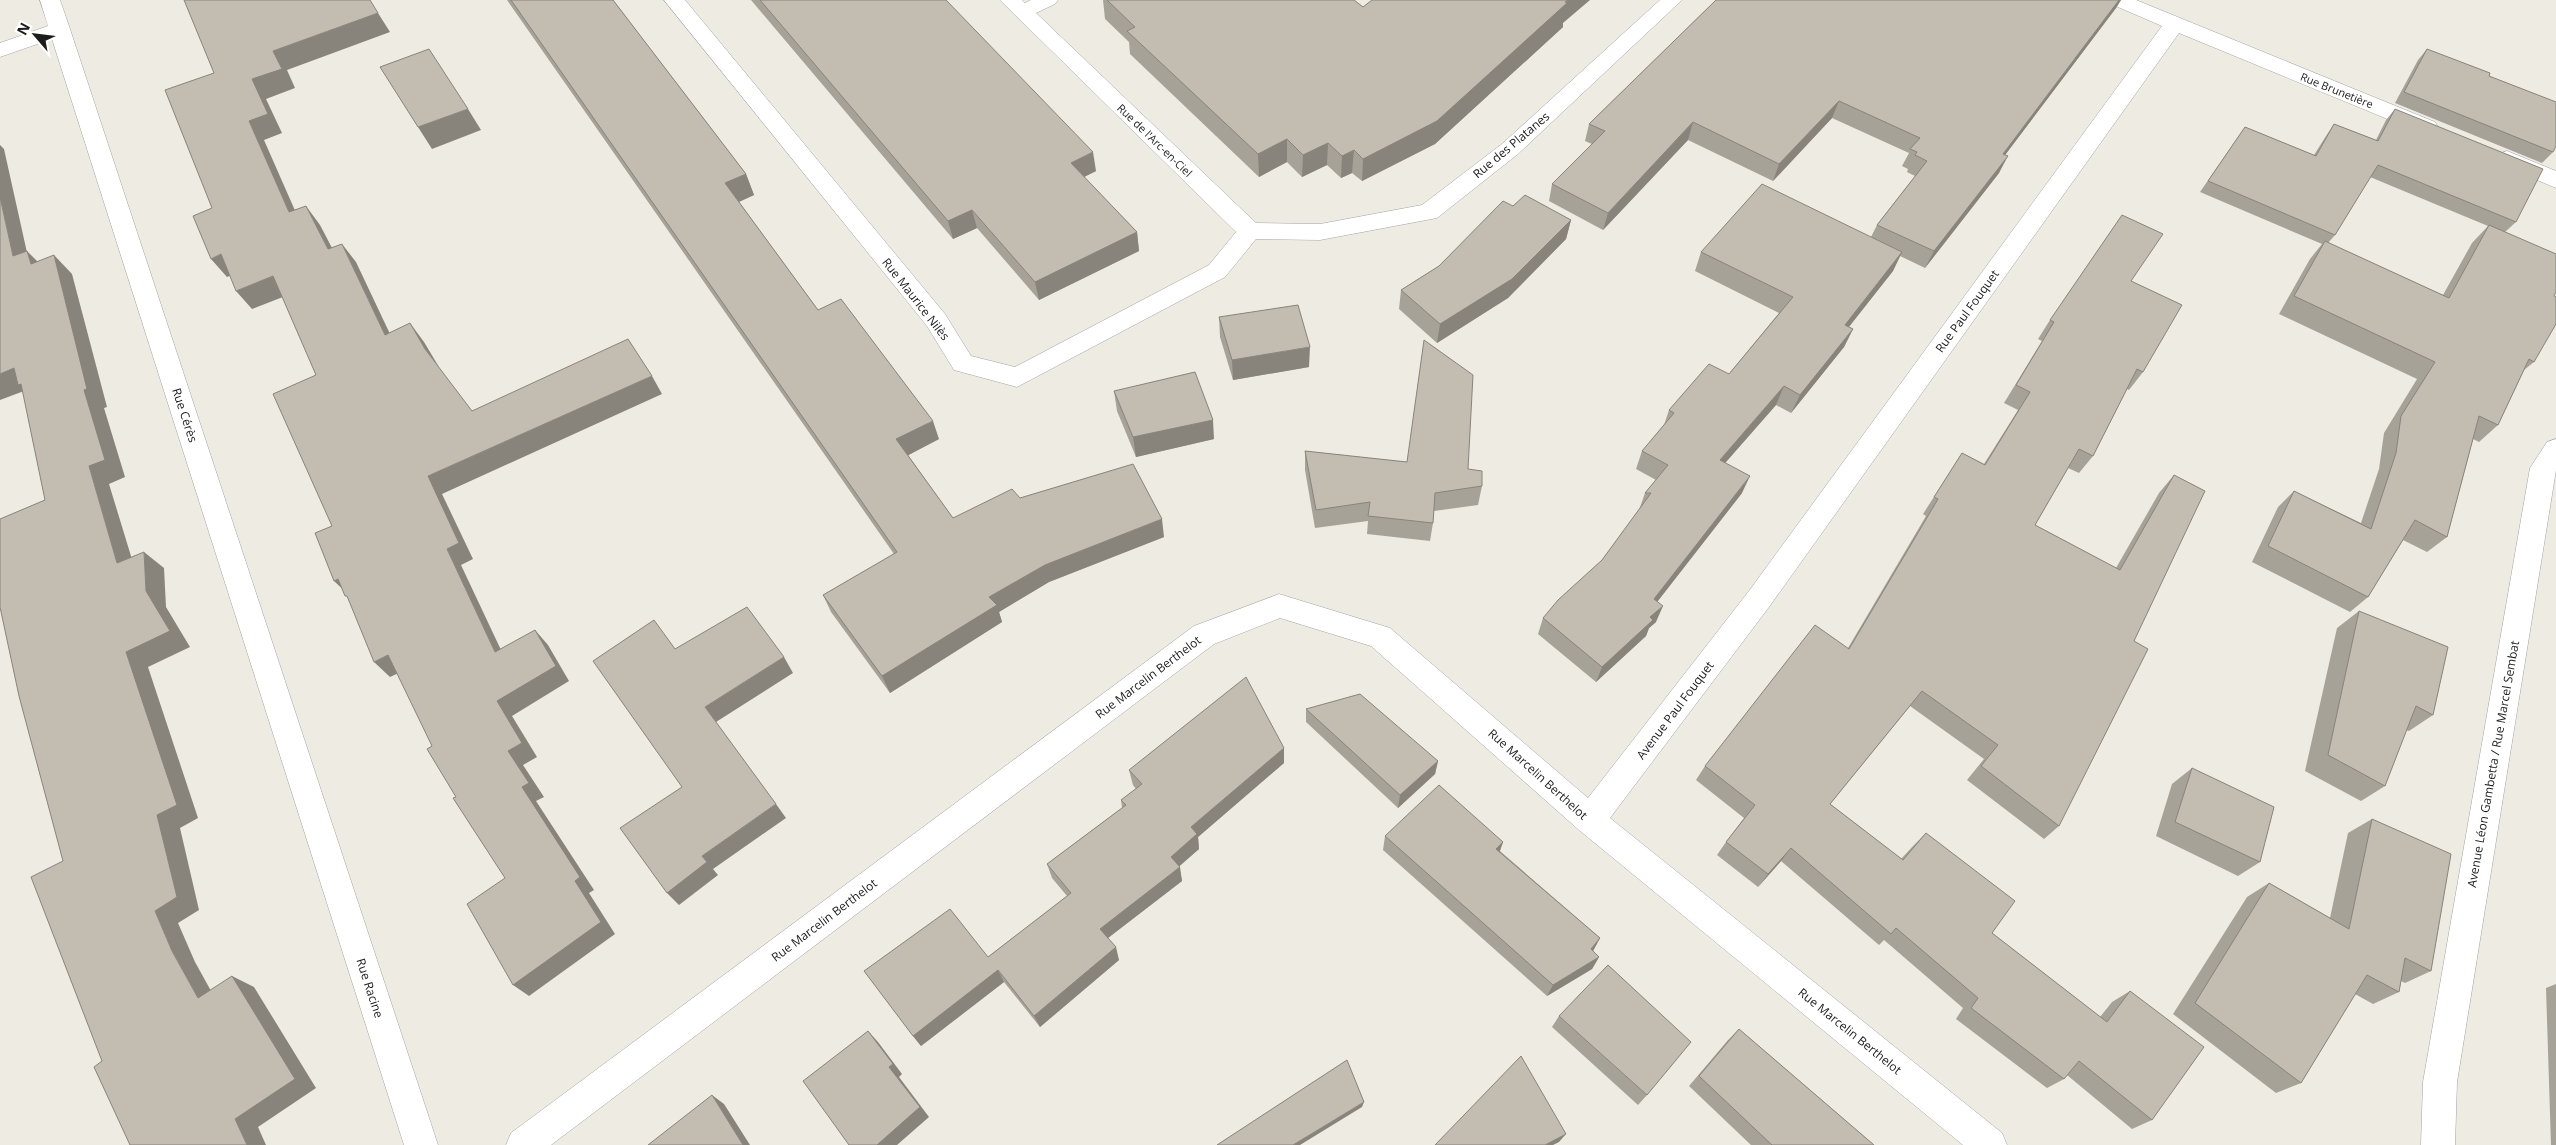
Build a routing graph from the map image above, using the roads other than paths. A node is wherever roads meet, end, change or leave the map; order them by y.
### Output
1 (50, 0) edge
2 (674, 0) edge
3 (1048, 0) edge
4 (1672, 0) edge
5 (2118, 0) edge
6 (1016, 6) edge
7 (2175, 23) junction
8 (60, 29) junction
9 (0, 50) edge
10 (2447, 135) edge
11 (2492, 154) edge
12 (2556, 180) edge
13 (1250, 230) junction
14 (2556, 449) edge
15 (1759, 599) joint
16 (1590, 820) junction
17 (319, 830) joint
18 (421, 1145) edge
19 (524, 1145) edge
20 (1990, 1145) edge
21 (2438, 1145) edge

1 - 8 street, Rue Cérès
2 - 13 street, Rue Maurice Nilès
3 - 6 street
4 - 13 street, Rue des Platanes
5 - 7 street, Rue Brunetière
6 - 13 street, Rue de l'Arc-en-Ciel
7 - 10 street, Rue Brunetière
7 - 15 street, Rue Paul Fouquet
8 - 9 street
8 - 17 street, Rue Cérès
11 - 12 street
14 - 21 street, Avenue Léon Gambetta / Rue Marcel Sembat
15 - 16 street, Avenue Paul Fouquet
16 - 19 street, Rue Marcelin Berthelot
16 - 20 street, Rue Marcelin Berthelot
17 - 18 street, Rue Racine

